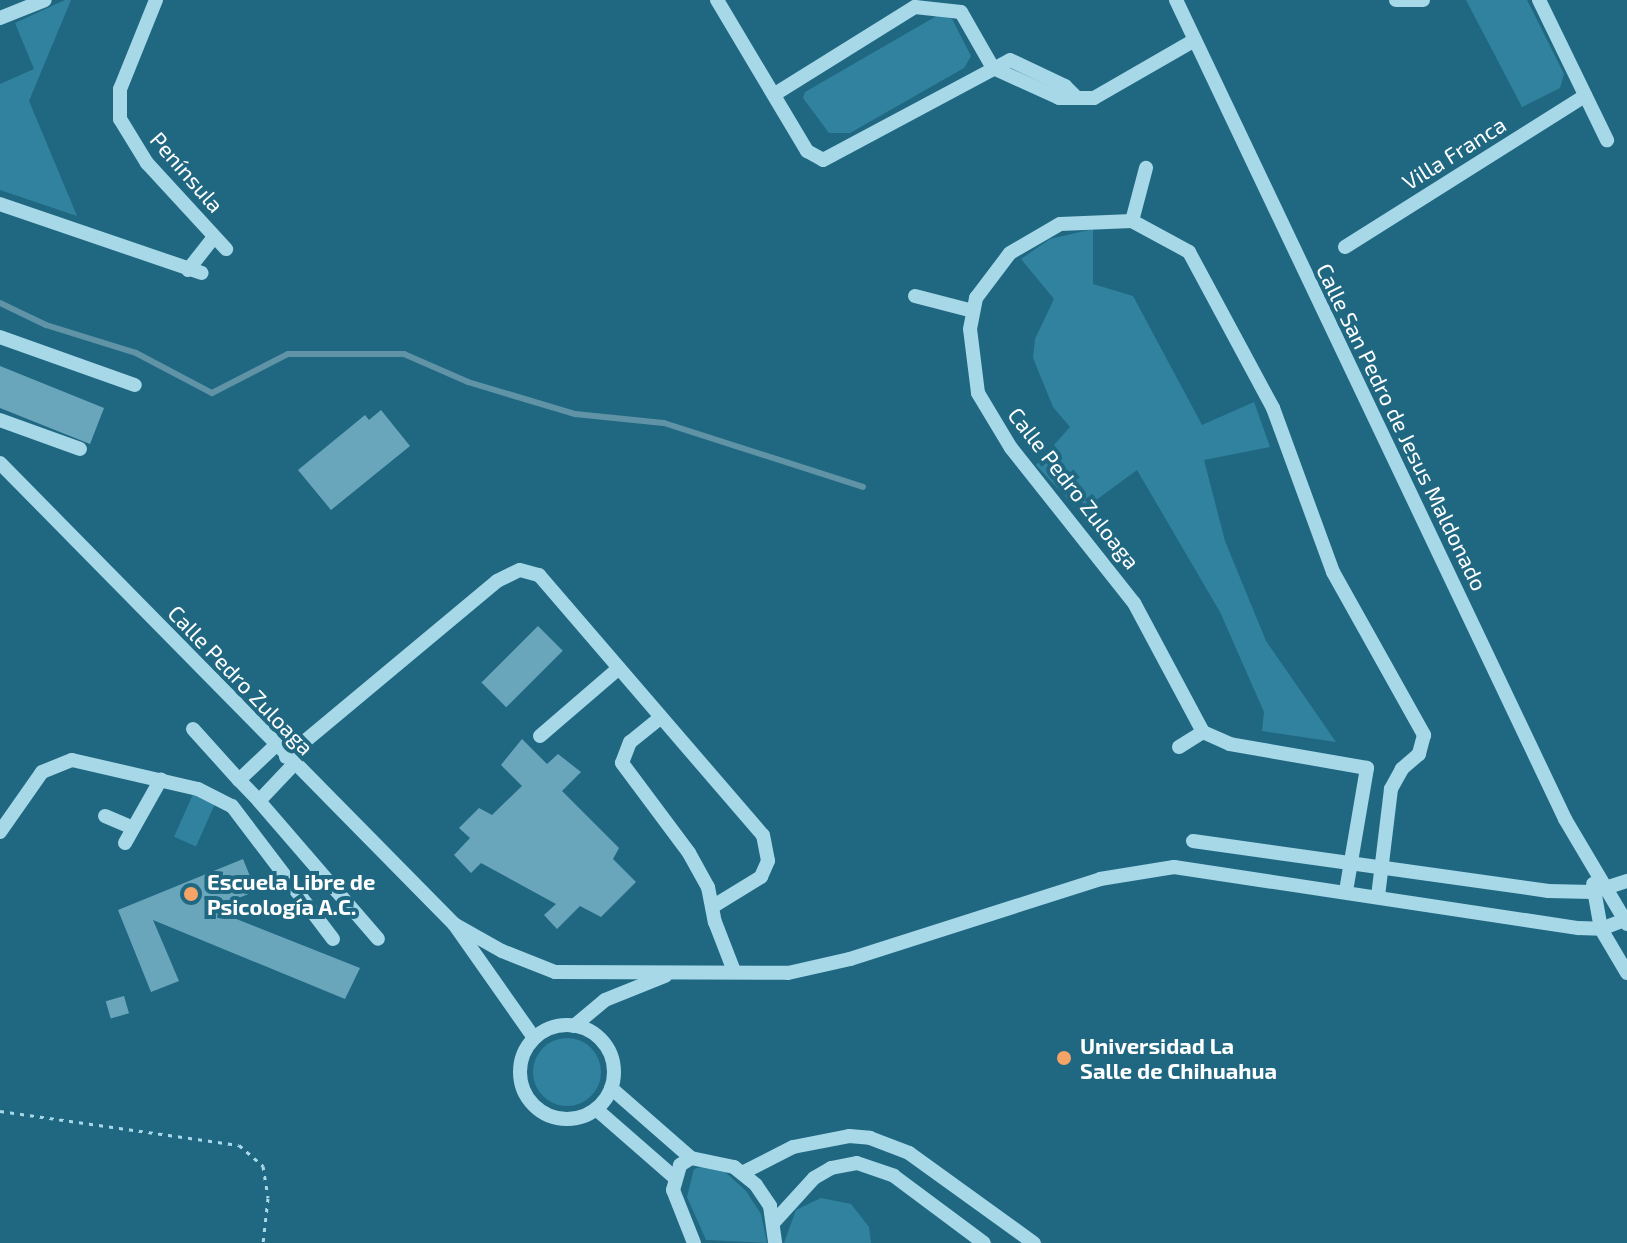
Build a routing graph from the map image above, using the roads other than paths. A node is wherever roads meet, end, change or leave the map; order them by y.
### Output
1 (45, 0) edge
2 (156, 0) edge
3 (717, 0) edge
4 (1176, 0) edge
5 (1396, 0) edge
6 (1423, 0) edge
7 (1539, 0) edge
8 (0, 18) edge
9 (1195, 40) junction
10 (993, 68) junction
11 (775, 94) junction
12 (1585, 96) junction
13 (1607, 140) dead end
14 (1146, 168) dead end
15 (0, 204) edge
16 (1132, 221) junction
17 (214, 237) junction
18 (1345, 247) dead end
19 (226, 249) dead end
20 (915, 296) dead end
21 (973, 311) junction
22 (0, 337) edge
23 (135, 385) dead end
24 (0, 420) edge
25 (80, 449) dead end
26 (0, 463) edge
27 (619, 668) junction
28 (660, 718) junction
29 (193, 729) dead end
30 (1203, 732) junction
31 (540, 736) dead end
32 (275, 746) junction
33 (1179, 747) dead end
34 (290, 761) junction
35 (161, 779) junction
36 (249, 790) junction
37 (232, 806) junction
38 (105, 816) dead end
39 (133, 828) junction
40 (0, 832) edge
41 (1193, 841) dead end
42 (125, 843) dead end
43 (1350, 867) junction
44 (1382, 870) junction
45 (1627, 881) edge
46 (1346, 891) junction
47 (1600, 891) junction
48 (1378, 896) junction
49 (712, 907) junction
50 (1626, 921) edge
51 (454, 924) junction
52 (1601, 929) junction
53 (333, 939) dead end
54 (378, 939) dead end
55 (684, 969) junction
56 (734, 971) junction
57 (1627, 972) edge
58 (574, 1026) junction
59 (534, 1038) junction
60 (611, 1088) junction
61 (596, 1109) junction
62 (691, 1158) junction
63 (744, 1172) junction
64 (674, 1177) junction
65 (774, 1222) junction
66 (694, 1243) edge
67 (775, 1243) edge
68 (984, 1243) edge
69 (1034, 1243) edge

1 - 8 street
2 - 17 street, Península
3 - 11 street
4 - 9 street, Calle San Pedro de Jesus Maldonado
5 - 6 street
7 - 12 street
9 - 10 street
9 - 47 street, Calle San Pedro de Jesus Maldonado
10 - 11 street
10 - 11 street
12 - 13 street
12 - 18 street, Villa Franca
14 - 16 street
15 - 17 street, Península
16 - 21 street, Calle Pedro Zuloaga
16 - 44 street, Calle Pedro Zuloaga
17 - 19 street, Península
20 - 21 street
21 - 30 street, Calle Pedro Zuloaga
22 - 23 street
24 - 25 street
26 - 32 street, Calle Pedro Zuloaga
27 - 28 street
27 - 31 street
27 - 34 street
28 - 49 street
28 - 49 street
29 - 36 street
30 - 33 street
30 - 43 street
32 - 34 street, Calle Pedro Zuloaga
32 - 36 street
34 - 36 street
34 - 51 street, Calle Pedro Zuloaga
35 - 37 street
35 - 39 street
35 - 40 street
36 - 37 street
36 - 54 street
37 - 53 street
38 - 39 street
39 - 42 street
41 - 43 street
43 - 44 street
43 - 46 street
44 - 47 street
44 - 48 street, Calle Pedro Zuloaga
45 - 47 street
46 - 48 street, Calle Pedro Zuloaga
46 - 56 street, Calle Pedro Zuloaga
47 - 50 street
47 - 52 street
48 - 52 street, Calle Pedro Zuloaga
49 - 56 street
50 - 52 street, Calle Pedro Zuloaga
51 - 55 street, Calle Pedro Zuloaga
51 - 59 street, Calle Pedro Zuloaga
52 - 57 street
55 - 56 street, Calle Pedro Zuloaga
55 - 58 street
58 - 59 street
58 - 60 street
59 - 61 street
60 - 61 street
60 - 62 street
61 - 64 street
62 - 63 street
62 - 64 street
63 - 65 street
63 - 69 street
64 - 66 street
65 - 67 street
65 - 68 street

